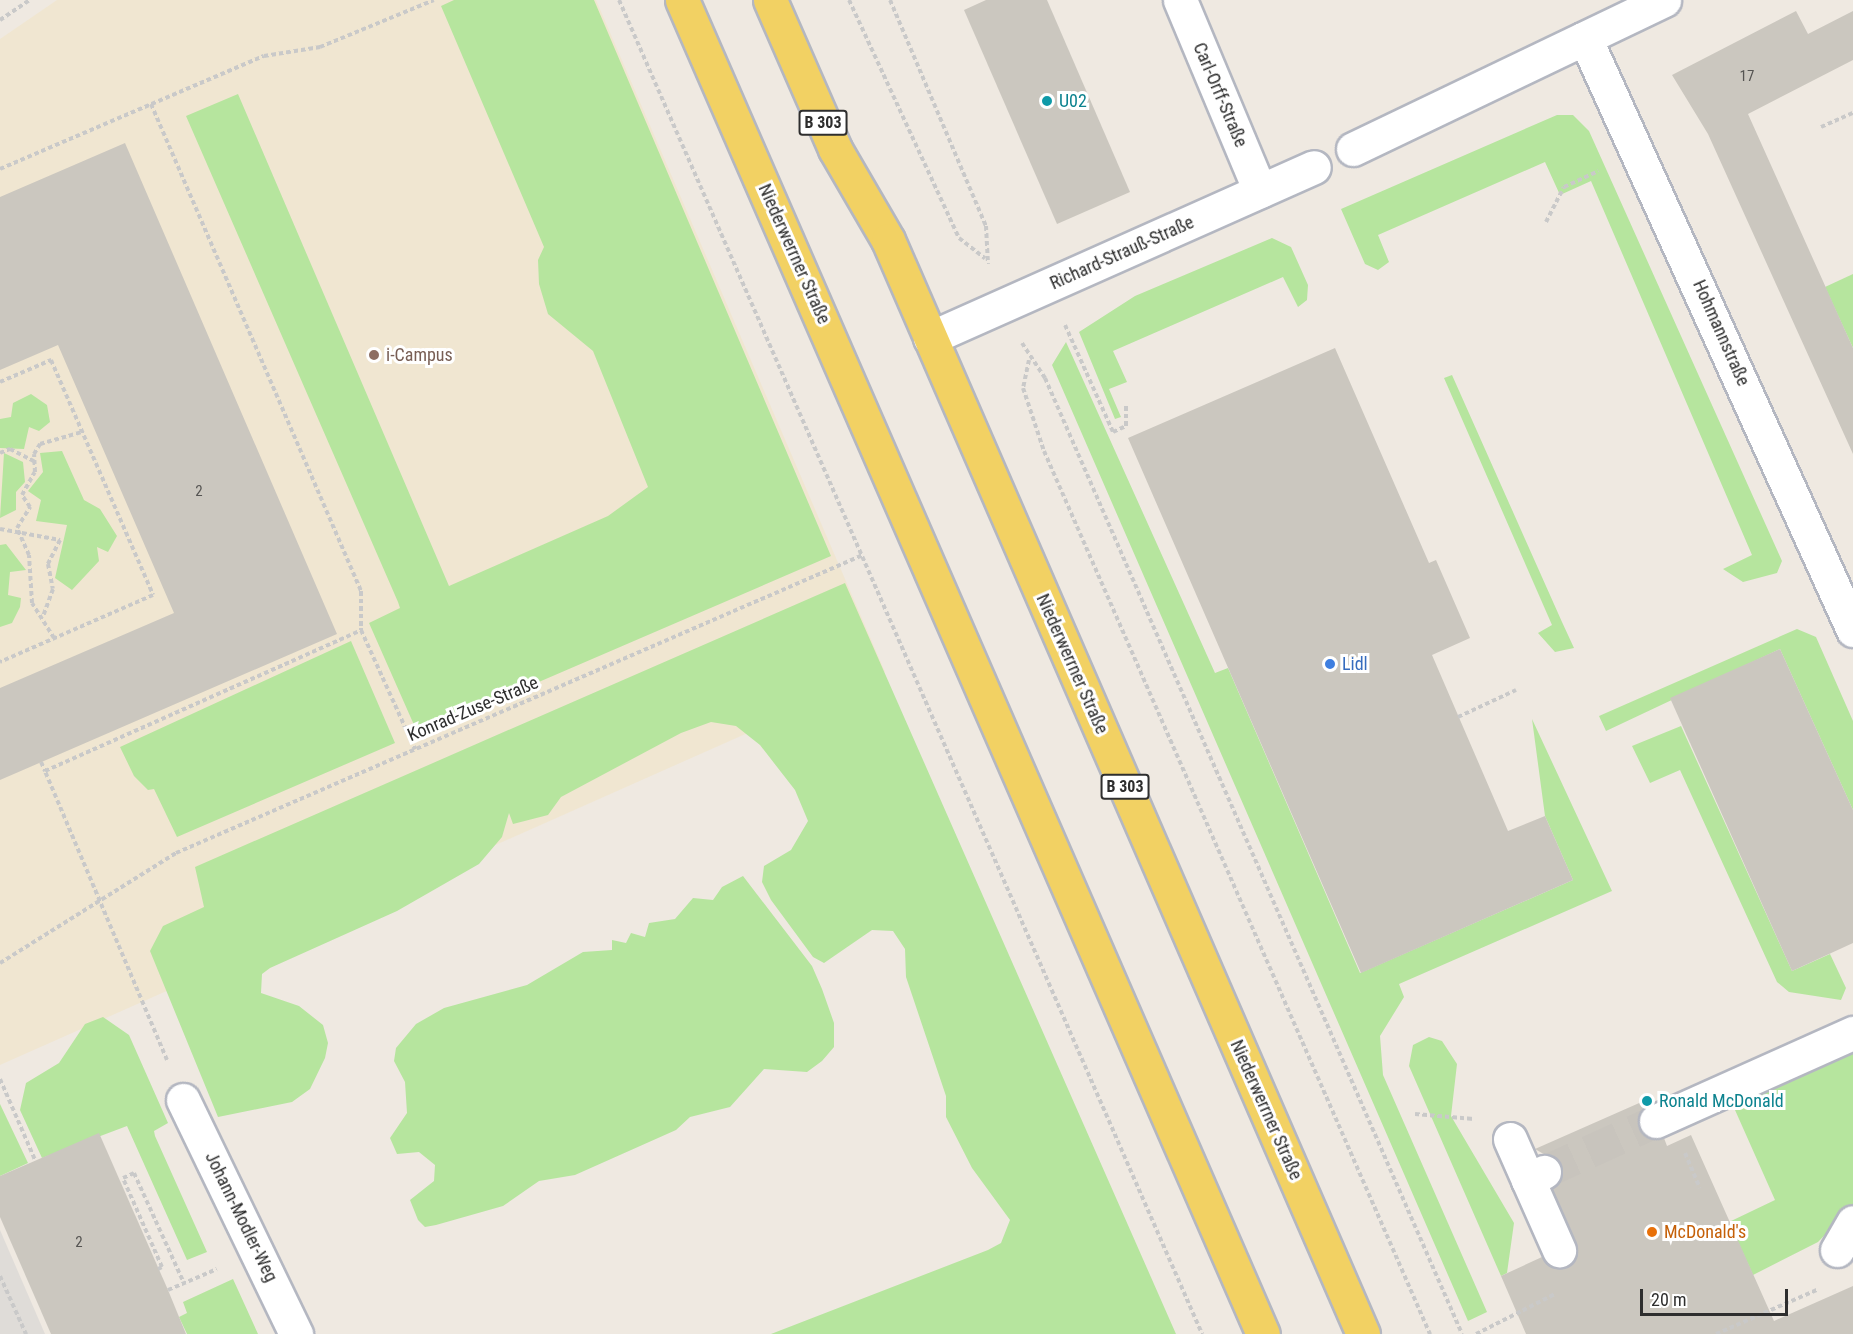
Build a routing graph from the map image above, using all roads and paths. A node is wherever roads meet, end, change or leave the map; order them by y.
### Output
1 (30, 0) edge
2 (434, 0) edge
3 (619, 0) edge
4 (682, 0) edge
5 (770, 0) edge
6 (849, 0) edge
7 (890, 0) edge
8 (1180, 0) edge
9 (1664, 0) edge
10 (0, 20) edge
11 (1585, 38) junction
12 (151, 104) junction
13 (1853, 113) edge
14 (1821, 126) dead end
15 (1353, 149) dead end
16 (1639, 150) junction
17 (1314, 166) dead end
18 (0, 169) edge
19 (1260, 191) junction
20 (1546, 222) dead end
21 (1047, 286) junction
22 (930, 339) junction
23 (1022, 343) dead end
24 (1029, 360) junction
25 (0, 382) edge
26 (1126, 404) dead end
27 (83, 432) junction
28 (0, 453) edge
29 (34, 461) junction
30 (17, 528) junction
31 (0, 529) edge
32 (863, 555) junction
33 (43, 616) junction
34 (362, 630) junction
35 (1853, 630) edge
36 (54, 638) junction
37 (0, 662) edge
38 (1516, 690) dead end
39 (1458, 717) dead end
40 (415, 749) junction
41 (41, 762) dead end
42 (45, 771) junction
43 (100, 901) junction
44 (0, 963) edge
45 (1853, 1033) edge
46 (0, 1079) edge
47 (183, 1100) joint
48 (1415, 1114) dead end
49 (1480, 1119) dead end
50 (1656, 1121) tunnel mouth
51 (1510, 1139) dead end
52 (35, 1160) dead end
53 (1853, 1222) edge
54 (1558, 1250) dead end
55 (1837, 1250) dead end
56 (258, 1251) junction
57 (158, 1269) dead end
58 (0, 1276) edge
59 (184, 1283) junction
60 (1832, 1283) dead end
61 (168, 1290) dead end
62 (1555, 1294) dead end
63 (26, 1334) edge
64 (296, 1334) edge
65 (1202, 1334) edge
66 (1263, 1334) edge
67 (1363, 1334) edge
68 (1430, 1334) edge
69 (1462, 1334) edge
70 (1476, 1334) edge
71 (1716, 1334) edge

1 - 10 path
2 - 12 path
3 - 32 path
4 - 66 main road, Niederwerrner Straße
5 - 22 main road, Niederwerrner Straße / B 303
6 - 7 path
8 - 19 street, Carl-Orff-Straße
9 - 11 street
11 - 15 street
11 - 16 street, Hohmannstraße
12 - 18 path
12 - 34 path
13 - 14 path
16 - 20 path
16 - 35 street, Hohmannstraße
17 - 19 street, Richard-Strauß-Straße
19 - 21 street, Richard-Strauß-Straße
21 - 22 street, Richard-Strauß-Straße
21 - 26 path
22 - 67 main road, Niederwerrner Straße / B 303
23 - 24 path
24 - 68 path
24 - 69 path
25 - 27 path
27 - 29 path
27 - 36 path
28 - 29 path
29 - 30 path
30 - 31 path
30 - 33 path
30 - 33 path
32 - 40 path, Konrad-Zuse-Straße
32 - 65 path
33 - 36 path
34 - 40 path
34 - 42 path
36 - 37 path
38 - 39 path
40 - 43 path, Konrad-Zuse-Straße
41 - 42 path
42 - 43 path
43 - 44 path, Konrad-Zuse-Straße
43 - 47 path
45 - 50 street
46 - 52 path
47 - 56 street, Johann-Modler-Weg
48 - 49 path
51 - 54 street
53 - 55 street
56 - 59 path
56 - 64 street, Johann-Modler-Weg
57 - 59 path
58 - 63 path
59 - 61 path
60 - 71 path
62 - 70 path

